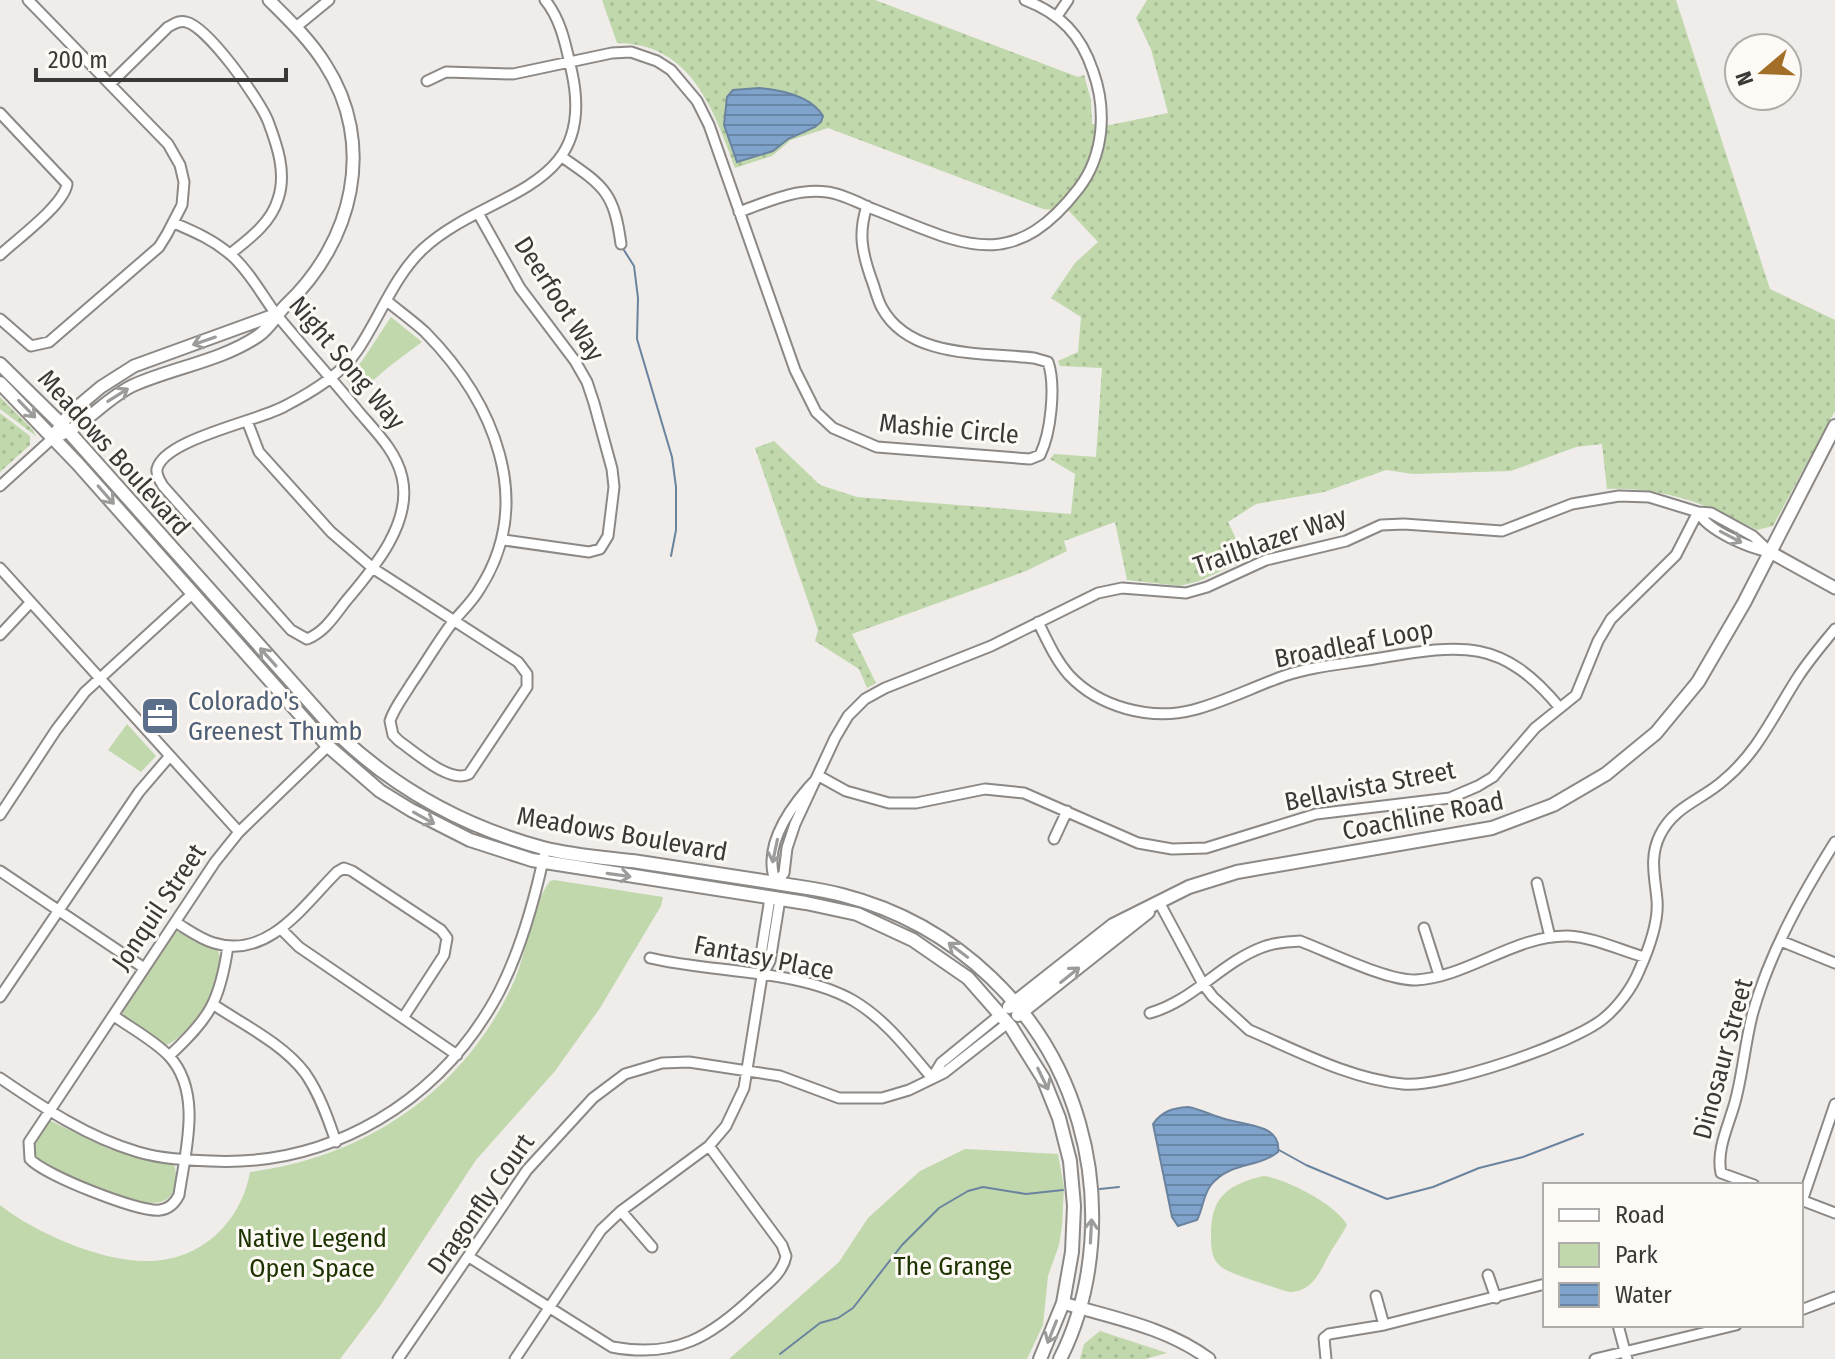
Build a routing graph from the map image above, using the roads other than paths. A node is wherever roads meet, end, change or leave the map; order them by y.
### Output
1 (28, 0) edge
2 (269, 0) edge
3 (329, 0) edge
4 (545, 0) edge
5 (1025, 0) edge
6 (1068, 0) edge
7 (1057, 16) junction
8 (296, 27) junction
9 (570, 63) junction
10 (427, 81) dead end
11 (110, 84) junction
12 (2, 118) edge
13 (562, 157) junction
14 (867, 206) junction
15 (739, 212) junction
16 (478, 213) junction
17 (174, 223) junction
18 (621, 244) dead end
19 (230, 254) junction
20 (0, 255) edge
21 (387, 301) junction
22 (277, 314) junction
23 (0, 319) edge
24 (0, 364) edge
25 (331, 377) junction
26 (0, 383) edge
27 (247, 421) junction
28 (1835, 426) edge
29 (65, 428) junction
30 (54, 437) junction
31 (0, 486) edge
32 (1698, 512) junction
33 (504, 540) junction
34 (1770, 552) junction
35 (0, 568) edge
36 (374, 569) junction
37 (1835, 588) edge
38 (192, 594) junction
39 (30, 603) junction
40 (454, 621) junction
41 (1038, 622) junction
42 (1835, 629) edge
43 (0, 635) edge
44 (98, 679) junction
45 (1560, 708) junction
46 (328, 746) junction
47 (169, 757) junction
48 (819, 776) junction
49 (418, 797) junction
50 (1067, 811) junction
51 (0, 815) edge
52 (239, 832) junction
53 (1054, 839) dead end
54 (1835, 842) edge
55 (546, 849) junction
56 (542, 863) junction
57 (0, 871) edge
58 (776, 883) junction
59 (1537, 883) dead end
60 (695, 885) junction
61 (775, 898) junction
62 (1159, 902) junction
63 (59, 912) junction
64 (175, 922) junction
65 (1424, 928) dead end
66 (282, 930) junction
67 (1550, 937) junction
68 (1781, 941) junction
69 (228, 946) junction
70 (1644, 957) junction
71 (650, 958) dead end
72 (1835, 963) edge
73 (144, 968) junction
74 (1439, 975) junction
75 (762, 976) junction
76 (1203, 984) junction
77 (0, 997) edge
78 (214, 1005) junction
79 (1019, 1008) junction
80 (1150, 1013) dead end
81 (114, 1016) junction
82 (403, 1018) junction
83 (1004, 1018) junction
84 (457, 1055) junction
85 (169, 1056) junction
86 (747, 1071) junction
87 (0, 1078) edge
88 (932, 1078) junction
89 (1835, 1104) edge
90 (48, 1111) junction
91 (336, 1142) junction
92 (709, 1146) junction
93 (184, 1160) junction
94 (1748, 1183) edge
95 (1803, 1194) edge
96 (1803, 1201) edge
97 (621, 1211) junction
98 (1835, 1213) edge
99 (652, 1247) dead end
100 (469, 1257) junction
101 (1488, 1275) dead end
102 (1543, 1285) edge
103 (1376, 1296) dead end
104 (1835, 1297) edge
105 (1496, 1298) junction
106 (1063, 1303) junction
107 (548, 1308) junction
108 (1080, 1308) junction
109 (1803, 1309) edge
110 (1384, 1325) junction
111 (1619, 1327) edge
112 (1729, 1327) edge
113 (1626, 1355) edge
114 (398, 1359) edge
115 (515, 1359) edge
116 (1040, 1359) edge
117 (1060, 1359) edge
118 (1209, 1359) edge
119 (1326, 1359) edge
120 (1595, 1359) edge

1 - 11 street
2 - 8 street
3 - 8 street
4 - 9 street
5 - 7 street
6 - 7 street
7 - 14 street
8 - 22 street
9 - 10 street, Mashie Circle
9 - 13 street
9 - 15 street, Mashie Circle
11 - 17 street
11 - 19 street
12 - 20 street
13 - 16 street
13 - 18 street
14 - 15 street
14 - 15 street, Mashie Circle
16 - 21 street
16 - 33 street, Deerfoot Way
17 - 19 street, Night Song Way
17 - 23 street
19 - 22 street, Night Song Way
21 - 25 street
21 - 33 street
22 - 25 street, Night Song Way
29 -> 22 street
22 -> 29 street
24 - 29 main road, Meadows Boulevard
25 - 27 street
25 - 36 street, Night Song Way
26 -> 30 main road, Meadows Boulevard
27 - 36 street
27 - 36 street, Night Song Way
28 - 34 main road, Coachline Road
29 - 30 street
49 -> 29 main road, Meadows Boulevard
30 - 31 street
30 -> 38 main road, Meadows Boulevard
32 - 34 street, Trailblazer Way
32 - 41 street, Trailblazer Way
32 - 45 street, Bellavista Street
33 - 40 street
34 - 37 street
34 - 62 main road, Coachline Road
35 - 39 street
36 - 40 street
38 - 44 street
38 - 46 main road, Meadows Boulevard
39 - 43 street
39 - 44 street
40 - 40 street
41 - 45 street, Broadleaf Loop
41 - 48 street, Trailblazer Way
42 - 70 street
44 - 47 street
44 - 51 street
45 - 50 street, Bellavista Street
46 - 49 main road
46 - 52 street, Jonquil Street
46 -> 56 main road, Meadows Boulevard
47 - 52 street
47 - 63 street
48 - 50 street, Bellavista Street
48 - 58 street, Trailblazer Way
49 - 55 main road, Meadows Boulevard
50 - 53 street
52 - 64 street, Jonquil Street
54 - 68 street, Dinosaur Street
55 - 56 street
55 - 58 main road, Meadows Boulevard
56 -> 60 main road, Meadows Boulevard
56 - 84 street
57 - 63 street
58 - 60 main road
79 -> 58 main road, Meadows Boulevard
59 - 67 street
60 - 61 main road, Meadows Boulevard
61 - 75 street
61 - 83 main road, Meadows Boulevard
62 - 76 street
62 - 79 main road, Coachline Road
63 - 73 street
63 - 77 street
64 - 69 street
64 - 73 street, Jonquil Street
65 - 74 street
66 - 69 street
66 - 82 street
66 - 82 street
67 - 70 street
67 - 74 street
68 - 72 street
68 - 94 street, Dinosaur Street
69 - 78 street
70 - 76 street
71 - 75 street, Fantasy Place
73 - 81 street, Jonquil Street
74 - 76 street
75 - 86 street
75 - 88 street, Fantasy Place
76 - 80 street
78 - 85 street
78 - 91 street
79 - 83 main road, Coachline Road
108 -> 79 main road, Meadows Boulevard
81 - 85 street
81 - 90 street, Jonquil Street
82 - 84 street
83 - 88 street, Dragonfly Court
83 -> 106 main road, Meadows Boulevard
84 - 91 street
85 - 93 street
86 - 88 street, Dragonfly Court
86 - 92 street
86 - 100 street, Dragonfly Court
87 - 90 street
89 - 95 street
90 - 93 street
90 - 93 street, Jonquil Street
91 - 93 street
92 - 97 street
92 - 107 street
96 - 98 street
97 - 99 street
97 - 107 street
100 - 107 street
100 - 114 street, Dragonfly Court
101 - 105 street
102 - 105 street
103 - 110 street
104 - 109 street
105 - 110 street
106 - 108 street
106 -> 116 main road, Meadows Boulevard
107 - 115 street
108 - 117 main road, Meadows Boulevard
108 - 118 street
110 - 119 street
111 - 113 street
112 - 113 street
113 - 120 street

